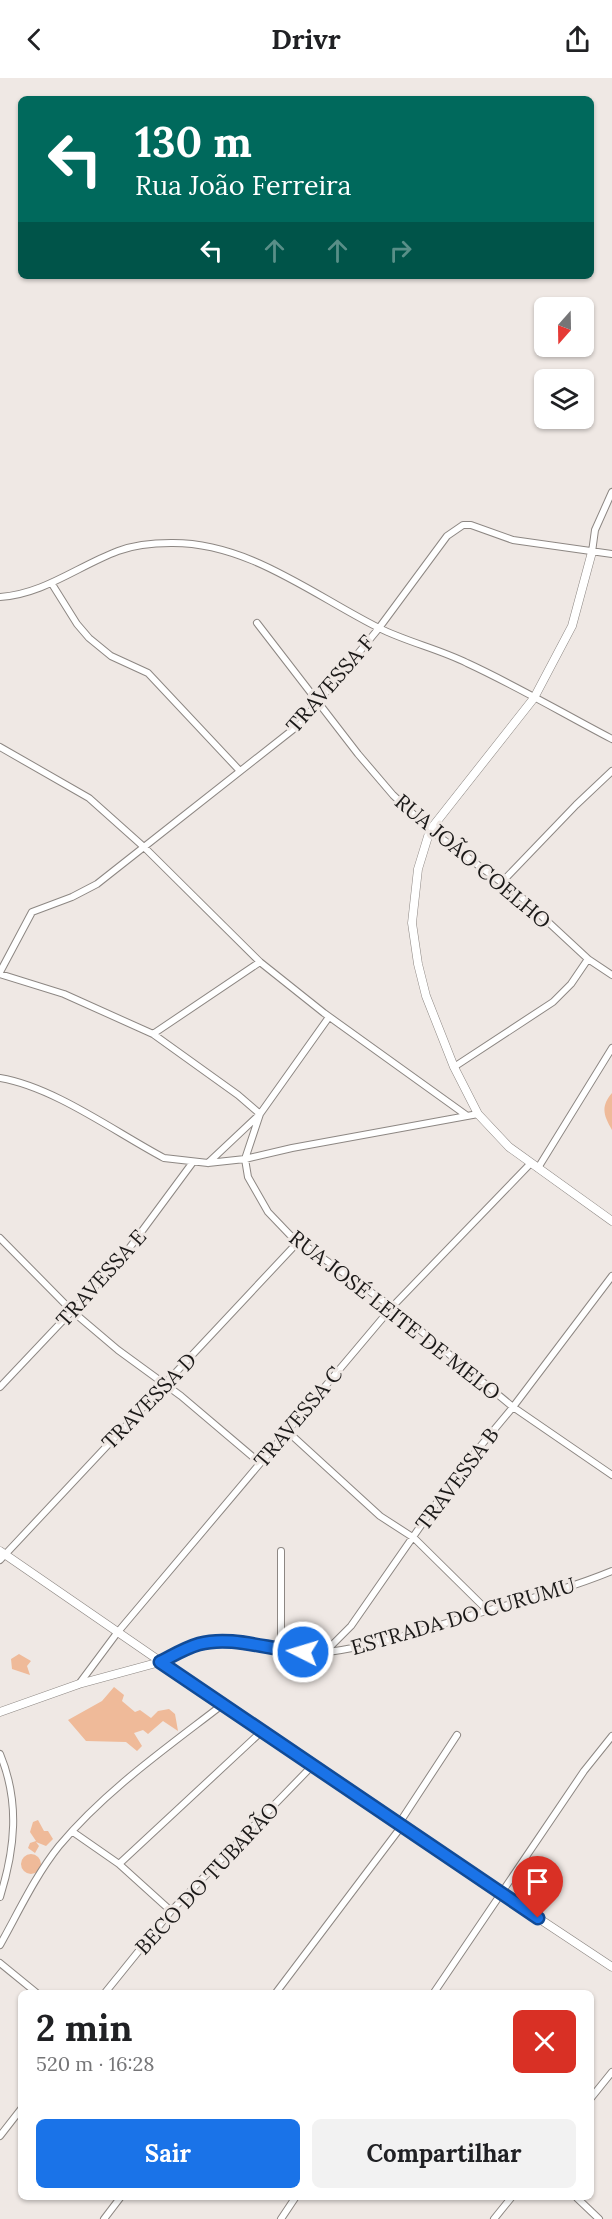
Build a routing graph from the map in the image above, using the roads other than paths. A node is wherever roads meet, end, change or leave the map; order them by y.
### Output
1 (612, 492) edge
2 (592, 552) junction
3 (612, 554) edge
4 (52, 584) junction
5 (0, 597) edge
6 (257, 623) dead end
7 (378, 628) junction
8 (534, 698) junction
9 (318, 703) junction
10 (612, 739) edge
11 (0, 747) edge
12 (240, 771) junction
13 (612, 771) edge
14 (430, 830) junction
15 (145, 848) junction
16 (502, 882) junction
17 (588, 959) junction
18 (260, 962) junction
19 (0, 973) edge
20 (612, 975) edge
21 (328, 1017) junction
22 (153, 1034) junction
23 (612, 1048) edge
24 (454, 1067) junction
25 (0, 1078) edge
26 (260, 1114) junction
27 (478, 1114) junction
28 (466, 1115) junction
29 (245, 1160) junction
30 (194, 1162) junction
31 (208, 1163) junction
32 (535, 1166) junction
33 (612, 1221) edge
34 (0, 1238) edge
35 (298, 1242) junction
36 (612, 1276) edge
37 (392, 1307) junction
38 (72, 1311) junction
39 (164, 1383) junction
40 (0, 1387) edge
41 (513, 1407) junction
42 (286, 1431) junction
43 (260, 1463) junction
44 (612, 1475) edge
45 (414, 1538) junction
46 (281, 1551) dead end
47 (2, 1556) edge
48 (612, 1571) edge
49 (488, 1611) junction
50 (117, 1633) junction
51 (281, 1650) junction
52 (324, 1653) junction
53 (160, 1662) junction
54 (79, 1684) junction
55 (222, 1705) junction
56 (0, 1713) edge
57 (261, 1732) junction
58 (457, 1735) dead end
59 (612, 1736) edge
60 (0, 1754) edge
61 (312, 1766) junction
62 (400, 1826) junction
63 (73, 1832) junction
64 (119, 1864) junction
65 (500, 1893) junction
66 (0, 1897) edge
67 (171, 1911) junction
68 (0, 1946) edge
69 (0, 1963) edge
70 (612, 1968) edge
71 (33, 1990) edge
72 (107, 1990) edge
73 (278, 1990) edge
74 (436, 1990) edge
75 (612, 2072) edge
76 (594, 2094) edge
77 (18, 2113) edge
78 (0, 2136) edge
79 (118, 2200) edge
80 (290, 2200) edge
81 (509, 2200) edge
82 (579, 2200) edge
83 (104, 2219) edge
84 (281, 2219) edge
85 (494, 2219) edge
86 (599, 2219) edge

1 - 2 street
2 - 3 street, TRAVESSA F
2 - 7 street, TRAVESSA F
2 - 8 street
4 - 5 street
4 - 7 street
4 - 12 street
6 - 9 street, RUA JOÃO COELHO
7 - 8 street
7 - 9 street, TRAVESSA F
8 - 10 street
8 - 14 street
9 - 12 street, TRAVESSA F
9 - 14 street, RUA JOÃO COELHO
11 - 15 street
12 - 15 street, TRAVESSA F
13 - 16 street
14 - 16 street, RUA JOÃO COELHO
14 - 24 street
15 - 18 street
15 - 19 street, TRAVESSA F
16 - 17 street, RUA JOÃO COELHO
17 - 20 street, RUA JOÃO COELHO
17 - 24 street
18 - 21 street
18 - 22 street
19 - 22 street
21 - 26 street
21 - 28 street
22 - 26 street
23 - 32 street, TRAVESSA C
24 - 27 street
25 - 30 street
26 - 29 street
26 - 31 street
27 - 28 street
27 - 32 street
28 - 29 street
29 - 31 street
29 - 35 street, RUA JOSÉ LEITE DE MELO
30 - 31 street
30 - 38 street, TRAVESSA E
32 - 33 street
32 - 37 street, TRAVESSA C
34 - 38 street
35 - 37 street, RUA JOSÉ LEITE DE MELO
35 - 39 street, TRAVESSA D
36 - 41 street, TRAVESSA B
37 - 41 street, RUA JOSÉ LEITE DE MELO
37 - 42 street, TRAVESSA C
38 - 39 street
38 - 40 street, TRAVESSA E
39 - 43 street
39 - 47 street, TRAVESSA D
41 - 44 street, RUA JOSÉ LEITE DE MELO
41 - 45 street, TRAVESSA B
42 - 43 street, TRAVESSA C
42 - 45 street
43 - 50 street, TRAVESSA C
45 - 49 street
45 - 52 street, TRAVESSA B
46 - 51 street
47 - 50 street
48 - 49 street, ESTRADA DO CURUMU
49 - 52 street, ESTRADA DO CURUMU
50 - 53 street
50 - 54 street, TRAVESSA C
51 - 52 street, ESTRADA DO CURUMU
51 - 53 street, ESTRADA DO CURUMU
53 - 54 street, ESTRADA DO CURUMU
53 - 55 street
54 - 56 street, ESTRADA DO CURUMU
55 - 57 street
55 - 63 street
57 - 61 street
57 - 64 street
58 - 62 street
59 - 65 street
60 - 66 street
61 - 62 street
61 - 67 street, BECO DO TUBARÃO
62 - 65 street
62 - 73 street
63 - 64 street
63 - 68 street
64 - 67 street
65 - 70 street
65 - 74 street
67 - 72 street, BECO DO TUBARÃO
69 - 71 street
75 - 76 street
77 - 78 street
79 - 83 street
80 - 84 street
81 - 85 street
82 - 86 street

